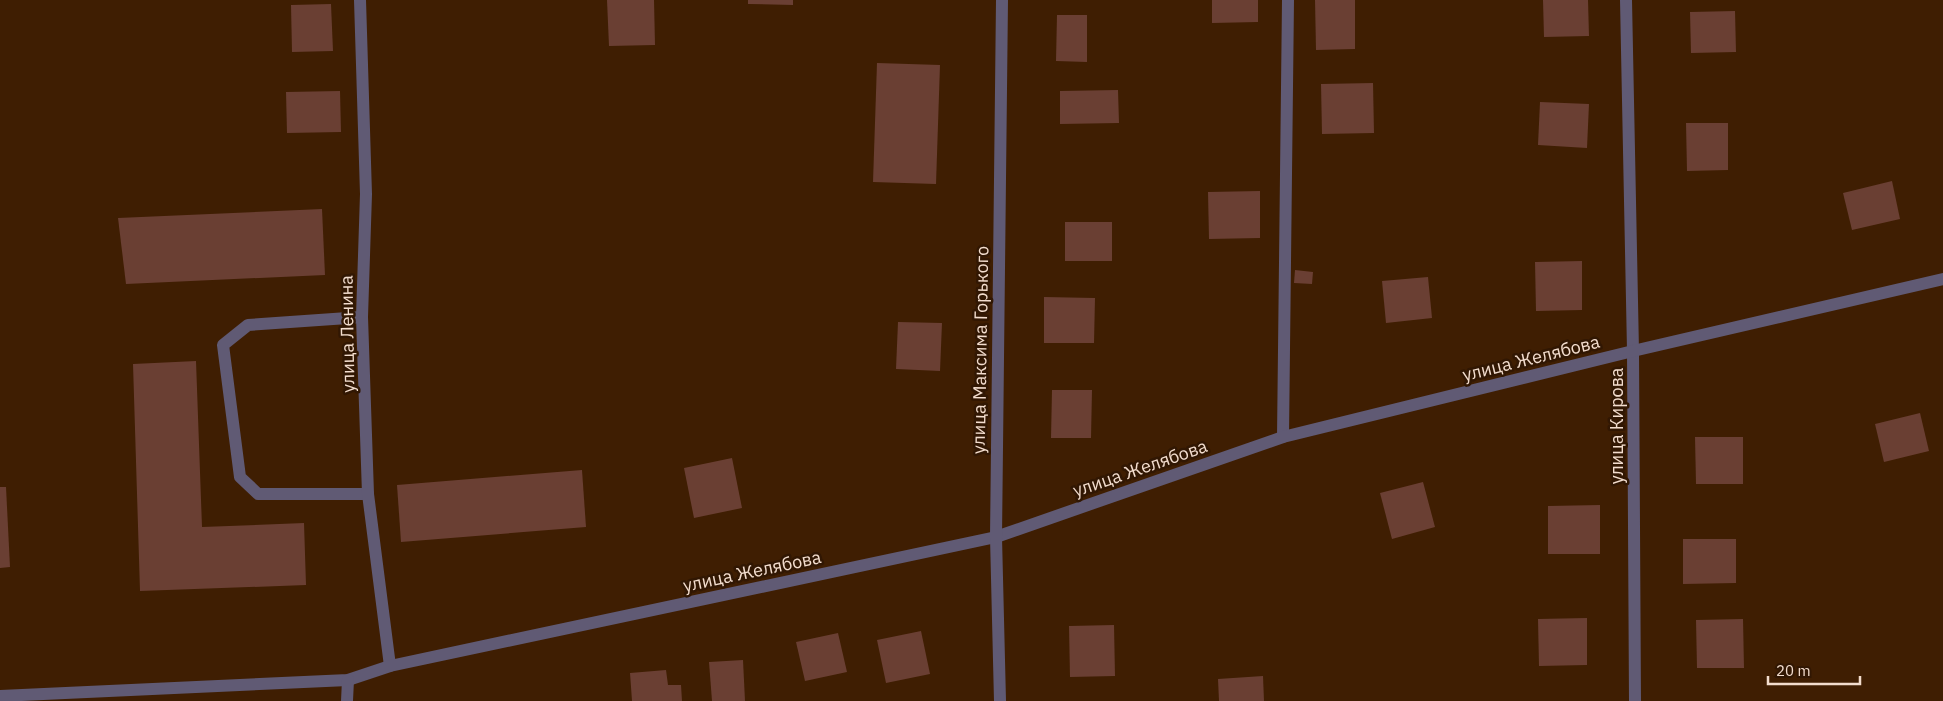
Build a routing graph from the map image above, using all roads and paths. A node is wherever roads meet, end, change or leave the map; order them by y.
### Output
1 (360, 0) edge
2 (1002, 0) edge
3 (1288, 0) edge
4 (1626, 0) edge
5 (1943, 279) edge
6 (362, 317) junction
7 (1632, 351) junction
8 (1284, 437) junction
9 (368, 494) junction
10 (996, 537) junction
11 (390, 666) junction
12 (348, 680) junction
13 (0, 696) edge
14 (347, 701) edge
15 (1000, 701) edge
16 (1635, 701) edge

1 - 6 street, улица Ленина
2 - 10 street, улица Максима Горького
3 - 8 street
4 - 7 street, улица Кирова
5 - 7 street, улица Желябова
6 - 9 street, улица Ленина
6 - 9 street
7 - 8 street, улица Желябова
7 - 16 street, улица Кирова
8 - 10 street, улица Желябова
9 - 11 street, улица Ленина
10 - 11 street, улица Желябова
10 - 15 street, улица Максима Горького
11 - 12 street, улица Желябова
12 - 13 street, улица Желябова
12 - 14 street

